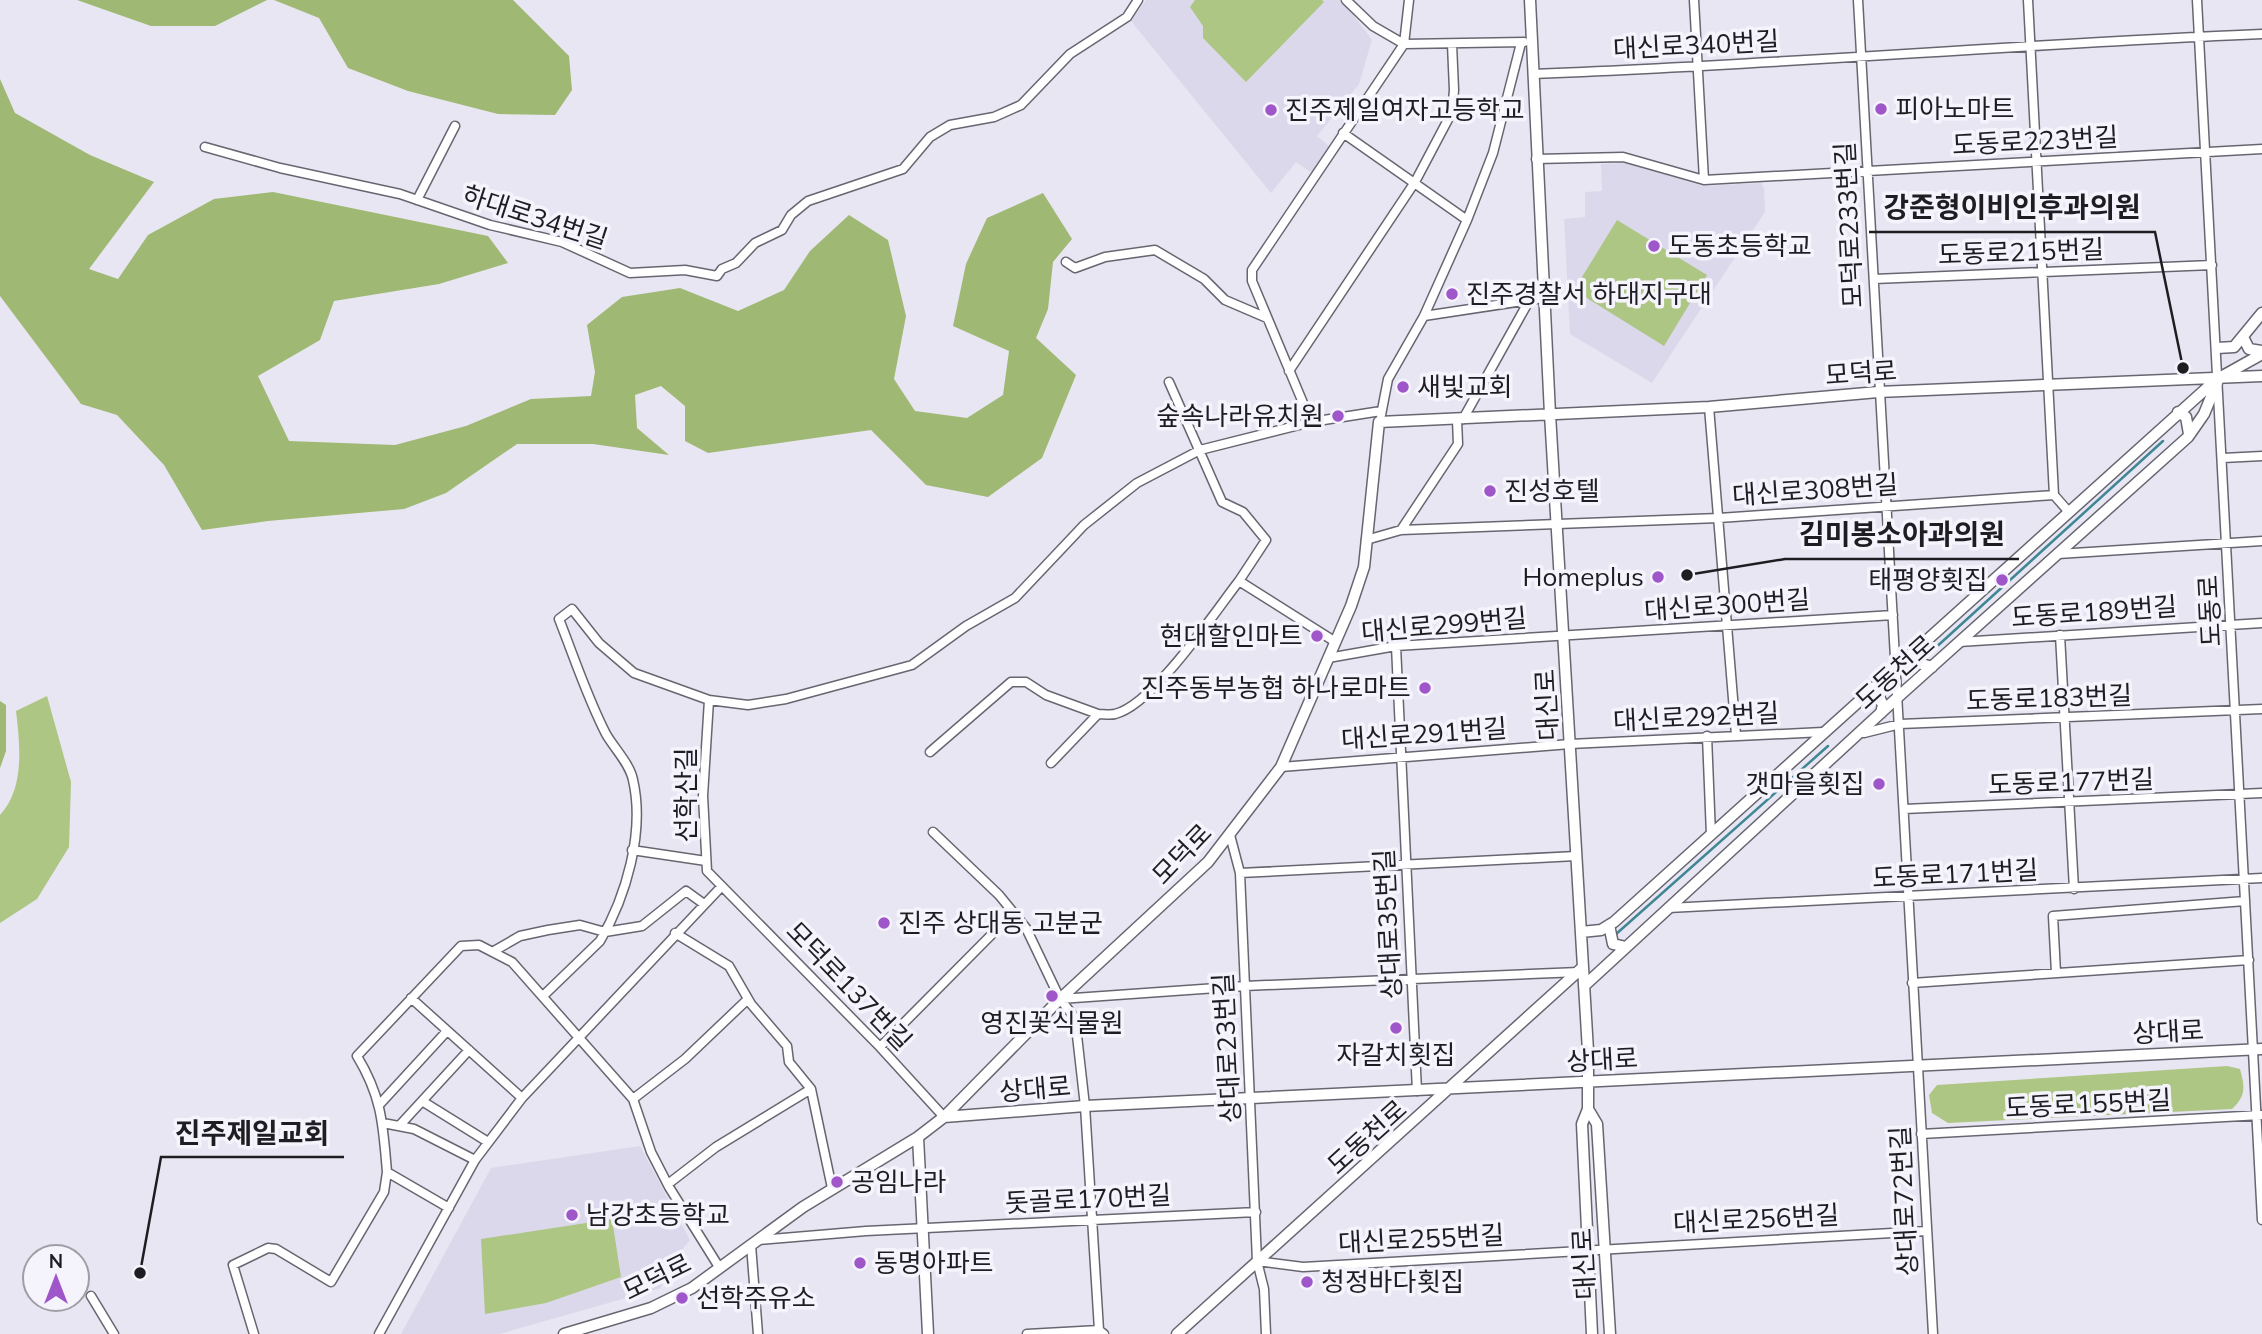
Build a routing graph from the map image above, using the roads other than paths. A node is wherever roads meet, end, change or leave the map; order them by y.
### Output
1 (1138, 0) edge
2 (1346, 0) edge
3 (1409, 0) edge
4 (1530, 0) edge
5 (1694, 0) edge
6 (1858, 0) edge
7 (2028, 0) edge
8 (2197, 0) edge
9 (2262, 34) edge
10 (2199, 37) junction
11 (1532, 38) junction
12 (1521, 43) junction
13 (1404, 44) junction
14 (1452, 44) junction
15 (2032, 48) junction
16 (1860, 56) junction
17 (1698, 68) junction
18 (1533, 74) junction
19 (455, 126) dead end
20 (1343, 133) junction
21 (205, 147) dead end
22 (2262, 149) edge
23 (2205, 151) junction
24 (1536, 159) junction
25 (2036, 162) junction
26 (1867, 172) junction
27 (1704, 180) junction
28 (1415, 182) junction
29 (417, 200) junction
30 (1467, 220) junction
31 (1066, 262) dead end
32 (2212, 265) junction
33 (2043, 272) junction
34 (1874, 279) junction
35 (1543, 298) junction
36 (1530, 299) junction
37 (2262, 313) edge
38 (1424, 316) junction
39 (1267, 318) junction
40 (2243, 337) junction
41 (2217, 348) junction
42 (2262, 352) edge
43 (1289, 371) junction
44 (2262, 376) edge
45 (2219, 378) junction
46 (1169, 382) dead end
47 (2046, 384) junction
48 (1878, 392) junction
49 (1709, 407) junction
50 (2178, 412) junction
51 (1549, 414) junction
52 (1380, 417) junction
53 (1460, 420) junction
54 (1311, 422) junction
55 (2189, 435) junction
56 (1200, 450) junction
57 (2262, 456) edge
58 (2223, 458) junction
59 (2054, 495) junction
60 (1887, 507) junction
61 (2068, 511) junction
62 (1718, 518) junction
63 (1558, 525) junction
64 (1401, 530) junction
65 (1366, 540) junction
66 (2262, 541) edge
67 (2227, 544) junction
68 (2058, 554) junction
69 (1239, 580) junction
70 (1892, 615) junction
71 (2262, 623) edge
72 (2232, 624) junction
73 (1727, 627) junction
74 (2060, 635) junction
75 (1564, 636) junction
76 (1334, 641) junction
77 (1959, 642) junction
78 (1396, 646) junction
79 (1914, 649) junction
80 (1328, 658) junction
81 (1897, 664) junction
82 (1932, 667) junction
83 (1867, 691) junction
84 (1899, 697) junction
85 (709, 700) junction
86 (2262, 709) edge
87 (2236, 710) junction
88 (1880, 713) junction
89 (1098, 714) junction
90 (2065, 719) junction
91 (1900, 724) junction
92 (1824, 732) junction
93 (1864, 733) dead end
94 (1737, 735) junction
95 (1707, 736) junction
96 (1570, 744) junction
97 (930, 752) dead end
98 (1401, 755) junction
99 (1051, 763) dead end
100 (1281, 767) junction
101 (2262, 793) edge
102 (2240, 795) junction
103 (2071, 804) junction
104 (1905, 809) junction
105 (933, 832) dead end
106 (1230, 835) junction
107 (1711, 835) junction
108 (632, 850) junction
109 (1576, 856) junction
110 (706, 861) junction
111 (1406, 866) junction
112 (1240, 873) junction
113 (2262, 878) edge
114 (2244, 879) junction
115 (722, 886) junction
116 (2074, 889) junction
117 (1909, 896) junction
118 (2245, 901) junction
119 (704, 904) junction
120 (1668, 908) junction
121 (1013, 914) junction
122 (1609, 925) junction
123 (605, 932) junction
124 (1581, 932) junction
125 (675, 933) junction
126 (1626, 947) junction
127 (494, 951) junction
128 (2249, 960) junction
129 (1581, 970) junction
130 (2056, 973) junction
131 (1412, 979) junction
132 (1912, 983) junction
133 (1245, 986) junction
134 (1584, 986) junction
135 (542, 996) junction
136 (411, 998) junction
137 (748, 999) junction
138 (1060, 999) junction
139 (447, 1031) junction
140 (579, 1036) junction
141 (880, 1047) junction
142 (2258, 1049) edge
143 (469, 1050) junction
144 (1918, 1066) junction
145 (1588, 1081) junction
146 (1452, 1088) junction
147 (811, 1089) junction
148 (1417, 1091) junction
149 (522, 1098) junction
150 (633, 1099) junction
151 (1251, 1099) junction
152 (422, 1101) junction
153 (379, 1105) junction
154 (1085, 1105) junction
155 (1588, 1109) junction
156 (2259, 1115) edge
157 (944, 1117) junction
158 (383, 1124) junction
159 (400, 1125) junction
160 (1921, 1134) junction
161 (918, 1137) junction
162 (488, 1142) junction
163 (475, 1160) junction
164 (387, 1172) junction
165 (668, 1184) junction
166 (832, 1188) junction
167 (449, 1208) junction
168 (1256, 1212) junction
169 (1093, 1220) junction
170 (2262, 1220) edge
171 (922, 1228) junction
172 (866, 1231) joint
173 (1927, 1231) junction
174 (755, 1242) junction
175 (1605, 1249) junction
176 (1588, 1250) junction
177 (1257, 1261) junction
178 (719, 1267) junction
179 (92, 1296) dead end
180 (596, 1330) edge
181 (1101, 1332) edge
182 (114, 1334) edge
183 (254, 1334) edge
184 (379, 1334) edge
185 (564, 1334) edge
186 (758, 1334) edge
187 (928, 1334) edge
188 (1027, 1334) edge
189 (1177, 1334) edge
190 (1266, 1334) edge
191 (1592, 1334) edge
192 (1609, 1334) edge
193 (1933, 1334) edge

1 - 29 street, 하대로34번길
2 - 13 street
3 - 13 street
4 - 11 street, 대신로
5 - 17 street
6 - 16 street, 모덕로233번길
7 - 15 street
8 - 10 street, 도동로
9 - 10 street, 대신로340번길
10 - 15 street, 대신로340번길
10 - 23 street, 도동로
11 - 12 street
11 - 18 street, 대신로
12 - 14 street
12 - 30 street
13 - 14 street
13 - 20 street
14 - 28 street
15 - 16 street, 대신로340번길
15 - 25 street
16 - 17 street, 대신로340번길
16 - 26 street, 모덕로233번길
17 - 18 street, 대신로340번길
17 - 27 street
18 - 24 street, 대신로
19 - 29 street
20 - 28 street
20 - 39 street
21 - 29 street, 하대로34번길
22 - 23 street, 도동로223번길
23 - 25 street, 도동로223번길
23 - 32 street, 도동로
24 - 27 street, 도동로223번길
24 - 35 street, 대신로
25 - 26 street, 도동로223번길
25 - 33 street
26 - 27 street, 도동로223번길
26 - 34 street, 모덕로233번길
28 - 30 street
28 - 43 street
30 - 38 street
31 - 39 street
32 - 33 street, 도동로215번길
32 - 41 street, 도동로
33 - 34 street, 도동로215번길
33 - 47 street
34 - 48 street, 모덕로233번길
35 - 36 street
35 - 51 street, 대신로
36 - 38 street
36 - 53 street
37 - 40 street
38 - 52 street
39 - 43 street
40 - 41 street
40 - 42 street
41 - 45 street, 도동로
42 - 45 street, 도동천로
43 - 54 street
44 - 45 street, 모덕로
45 - 47 street, 모덕로
45 - 50 street, 도동천로
45 - 55 street, 도동천로
45 - 58 street, 도동로
46 - 56 street
47 - 48 street, 모덕로
47 - 59 street
48 - 49 street, 모덕로
48 - 60 street, 모덕로233번길
49 - 51 street, 모덕로
49 - 62 street
50 - 55 street
50 - 61 street, 도동천로
51 - 53 street, 모덕로
51 - 63 street, 대신로
52 - 53 street, 모덕로
52 - 54 street
52 - 65 street, 모덕로
53 - 64 street
54 - 56 street
55 - 68 street, 도동천로
56 - 69 street
56 - 85 street
57 - 58 street
58 - 67 street, 도동로
59 - 60 street, 대신로308번길
59 - 61 street
60 - 62 street, 대신로308번길
60 - 70 street, 모덕로233번길
61 - 79 street, 도동천로
62 - 63 street, 대신로308번길
62 - 73 street
63 - 64 street, 대신로308번길
63 - 75 street, 대신로
64 - 65 street, 대신로308번길
65 - 76 street, 모덕로
66 - 67 street
67 - 68 street
67 - 72 street, 도동로
68 - 77 street, 도동천로
69 - 76 street
69 - 89 street
70 - 73 street, 대신로300번길
70 - 81 street, 모덕로233번길
71 - 72 street, 도동로189번길
72 - 74 street, 도동로189번길
72 - 87 street, 도동로
73 - 75 street, 대신로300번길
73 - 94 street
74 - 77 street, 도동로189번길
74 - 90 street
75 - 78 street, 대신로299번길
75 - 96 street, 대신로
76 - 80 street, 모덕로
77 - 82 street, 도동천로
78 - 80 street, 대신로299번길
78 - 98 street, 상대로35번길
79 - 81 street, 도동천로
79 - 82 street
80 - 100 street, 모덕로
81 - 83 street, 도동천로
81 - 84 street, 모덕로233번길
82 - 84 street, 도동천로
83 - 88 street
83 - 92 street, 도동천로
84 - 88 street, 도동천로
84 - 91 street, 모덕로233번길
85 - 108 street
85 - 110 street, 선학산길
86 - 87 street, 도동로183번길
87 - 90 street, 도동로183번길
87 - 102 street, 도동로
88 - 120 street, 도동천로
89 - 97 street
89 - 99 street
90 - 91 street, 도동로183번길
90 - 103 street
91 - 93 street, 도동로183번길
91 - 104 street, 상대로72번길
92 - 94 street, 대신로292번길
92 - 107 street, 도동천로
94 - 95 street, 대신로292번길
95 - 96 street, 대신로292번길
95 - 107 street
96 - 98 street, 대신로291번길
96 - 109 street, 대신로
98 - 100 street, 대신로291번길
98 - 111 street, 상대로35번길
100 - 106 street, 모덕로
101 - 102 street, 도동로177번길
102 - 103 street, 도동로177번길
102 - 114 street, 도동로
103 - 104 street, 도동로177번길
103 - 116 street
104 - 117 street, 상대로72번길
105 - 121 street
106 - 112 street, 상대로23번길
106 - 138 street, 모덕로
107 - 122 street, 도동천로
108 - 110 street
108 - 123 street
109 - 111 street
109 - 124 street, 대신로
110 - 115 street, 선학산길
111 - 112 street
111 - 131 street, 상대로35번길
112 - 133 street, 상대로23번길
113 - 114 street, 도동로171번길
114 - 116 street, 도동로171번길
114 - 118 street, 도동로
115 - 119 street
115 - 141 street, 모덕로137번길
116 - 117 street, 도동로171번길
117 - 120 street, 도동로171번길
117 - 132 street, 상대로72번길
118 - 128 street, 도동로
118 - 130 street
119 - 123 street
119 - 125 street
120 - 126 street, 도동천로
121 - 138 street
121 - 141 street
122 - 124 street, 도동천로
122 - 126 street
123 - 127 street
123 - 135 street
124 - 129 street, 대신로
125 - 137 street
125 - 140 street
126 - 134 street, 도동천로
127 - 135 street
127 - 136 street
128 - 130 street
128 - 142 street, 도동로
129 - 131 street
129 - 134 street, 대신로
129 - 146 street, 도동천로
130 - 132 street
131 - 133 street
131 - 148 street, 상대로35번길
132 - 144 street, 상대로72번길
133 - 138 street
133 - 151 street, 상대로23번길
134 - 145 street, 대신로
135 - 140 street
136 - 139 street
136 - 153 street
137 - 147 street
137 - 150 street
138 - 154 street
138 - 157 street, 모덕로
139 - 143 street
139 - 153 street
140 - 149 street
140 - 150 street
141 - 157 street, 모덕로137번길
142 - 144 street, 상대로
142 - 156 street, 도동로
143 - 149 street
143 - 152 street
144 - 145 street, 상대로
144 - 160 street, 상대로72번길
145 - 146 street, 상대로
145 - 155 street, 대신로
146 - 148 street, 상대로
146 - 177 street, 도동천로
147 - 165 street
147 - 166 street
148 - 151 street, 상대로
149 - 162 street
150 - 165 street
151 - 154 street, 상대로
151 - 168 street, 상대로23번길
152 - 159 street
152 - 162 street
153 - 158 street
154 - 157 street, 상대로
154 - 169 street
155 - 175 street, 대신로
155 - 176 street, 대신로
156 - 160 street, 도동로155번길
156 - 170 street, 도동로
157 - 161 street, 모덕로
158 - 159 street
158 - 164 street
159 - 163 street
160 - 173 street, 상대로72번길
161 - 166 street, 모덕로
161 - 171 street
162 - 163 street
163 - 167 street
164 - 167 street
164 - 183 street
165 - 178 street
166 - 174 street, 모덕로
167 - 184 street
168 - 169 street, 돗골로170번길
168 - 177 street, 상대로23번길
169 - 171 street, 돗골로170번길
169 - 181 street
171 - 172 street, 돗골로170번길
171 - 187 street
172 - 174 street, 모덕로
173 - 175 street, 대신로256번길
173 - 193 street, 상대로72번길
174 - 178 street, 모덕로
174 - 186 street
175 - 176 street, 대신로256번길
175 - 192 street, 대신로
176 - 177 street, 대신로255번길
176 - 191 street, 대신로
177 - 189 street, 도동천로
177 - 190 street, 상대로23번길
178 - 180 street, 모덕로
179 - 182 street
180 - 185 street, 모덕로
181 - 188 street

